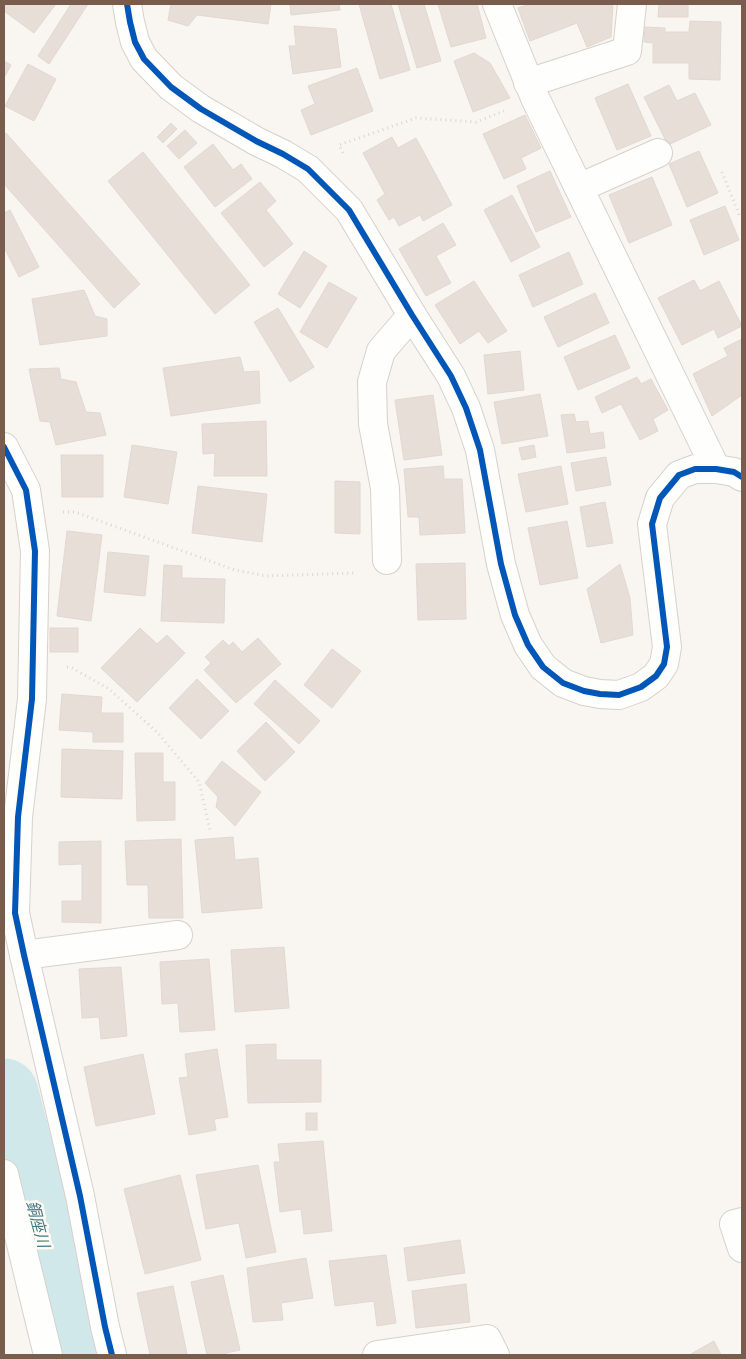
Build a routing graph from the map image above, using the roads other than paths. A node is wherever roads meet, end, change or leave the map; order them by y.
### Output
1 (127, 4) edge
2 (497, 4) edge
3 (632, 4) edge
4 (532, 91) junction
5 (658, 153) dead end
6 (579, 188) junction
7 (412, 315) junction
8 (4, 447) edge
9 (716, 469) junction
10 (742, 477) edge
11 (387, 560) road end
12 (178, 935) dead end
13 (24, 955) junction
14 (4, 1174) edge
15 (742, 1222) edge
16 (742, 1248) edge
17 (48, 1355) edge
18 (112, 1355) edge
19 (378, 1355) edge
20 (495, 1355) edge

1 - 7 street
2 - 4 street
3 - 4 street
4 - 6 street
5 - 6 street
6 - 9 street
7 - 9 street
7 - 11 street
8 - 13 street
9 - 10 street
12 - 13 street
13 - 18 street
14 - 17 street
15 - 16 street
19 - 20 street

